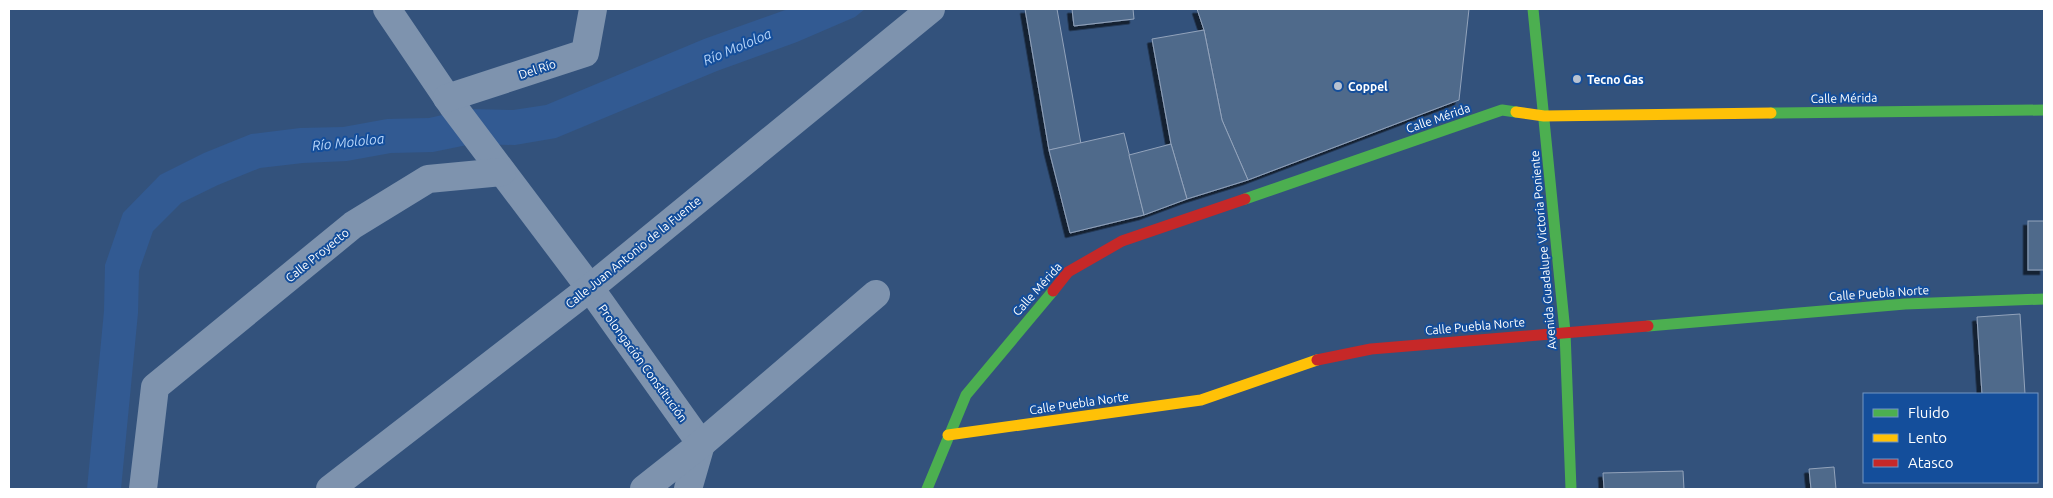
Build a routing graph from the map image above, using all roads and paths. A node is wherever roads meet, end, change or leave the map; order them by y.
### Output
1 (387, 9) edge
2 (593, 9) edge
3 (931, 9) edge
4 (1533, 9) edge
5 (449, 102) junction
6 (2044, 110) edge
7 (1544, 116) junction
8 (499, 167) junction
9 (590, 288) junction
10 (876, 294) dead end
11 (2044, 299) edge
12 (1565, 332) junction
13 (948, 435) junction
14 (701, 444) junction
15 (143, 489) edge
16 (330, 489) edge
17 (644, 489) edge
18 (688, 489) edge
19 (927, 489) edge
20 (1571, 489) edge

1 - 5 street, Prolongación Constitución
2 - 5 street, Del Río
3 - 9 street, Calle Juan Antonio de la Fuente
4 - 7 street, Avenida Guadalupe Victoria Poniente
5 - 8 street, Prolongación Constitución
6 - 7 street, Calle Mérida
7 - 12 street, Avenida Guadalupe Victoria Poniente
7 - 13 street, Calle Mérida
8 - 9 street, Prolongación Constitución
8 - 15 street, Calle Proyecto
9 - 14 street, Prolongación Constitución
9 - 16 street, Calle Juan Antonio de la Fuente
10 - 14 street
11 - 12 street, Calle Puebla Norte
12 - 13 street, Calle Puebla Norte
12 - 20 street, Avenida Guadalupe Victoria Poniente
13 - 19 street, Calle Mérida
14 - 17 street
14 - 18 street

